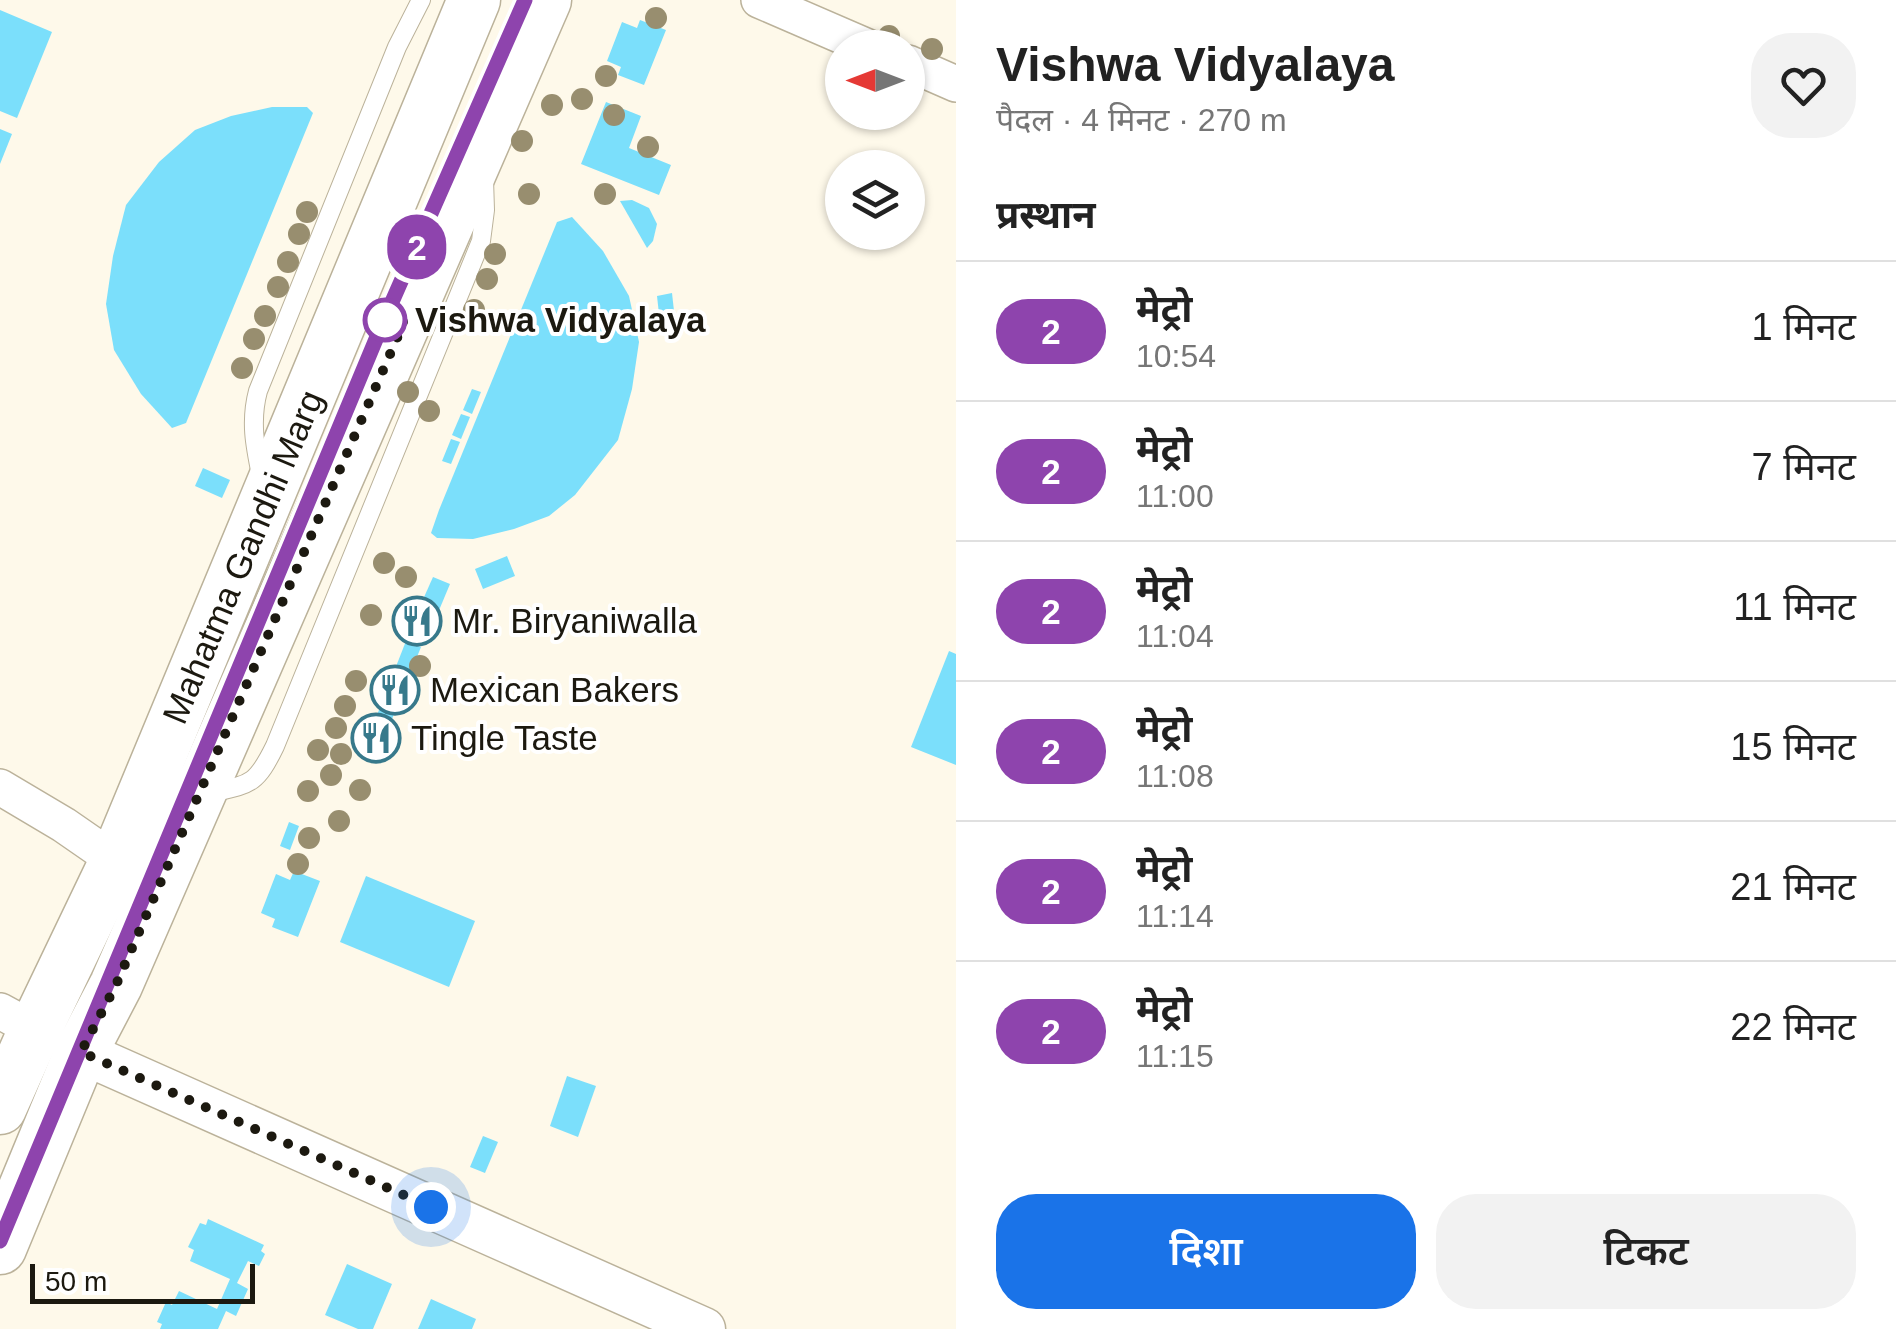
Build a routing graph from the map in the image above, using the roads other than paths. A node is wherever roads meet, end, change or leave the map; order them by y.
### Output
1 (421, 0) edge
2 (474, 0) edge
3 (545, 0) edge
4 (759, 0) edge
5 (828, 30) edge
6 (925, 71) edge
7 (956, 84) edge
8 (482, 144) junction
9 (290, 442) junction
10 (342, 464) junction
11 (266, 500) junction
12 (0, 787) edge
13 (198, 796) junction
14 (116, 861) junction
15 (17, 1020) edge
16 (81, 1052) junction
17 (0, 1108) edge
18 (0, 1248) edge
19 (695, 1327) edge

1 - 11 lane
2 - 9 main road, Mahatma Gandhi Marg
3 - 8 main road, Mahatma Gandhi Marg
4 - 5 street
6 - 7 street
8 - 10 main road, Mahatma Gandhi Marg
8 - 13 lane
9 - 10 main road
9 - 11 main road, Mahatma Gandhi Marg
10 - 13 main road, Mahatma Gandhi Marg
11 - 14 main road, Mahatma Gandhi Marg
12 - 14 street
13 - 16 main road, Mahatma Gandhi Marg
14 - 15 main road, Mahatma Gandhi Marg
15 - 17 main road, Mahatma Gandhi Marg
16 - 18 main road, Mahatma Gandhi Marg
16 - 19 street

